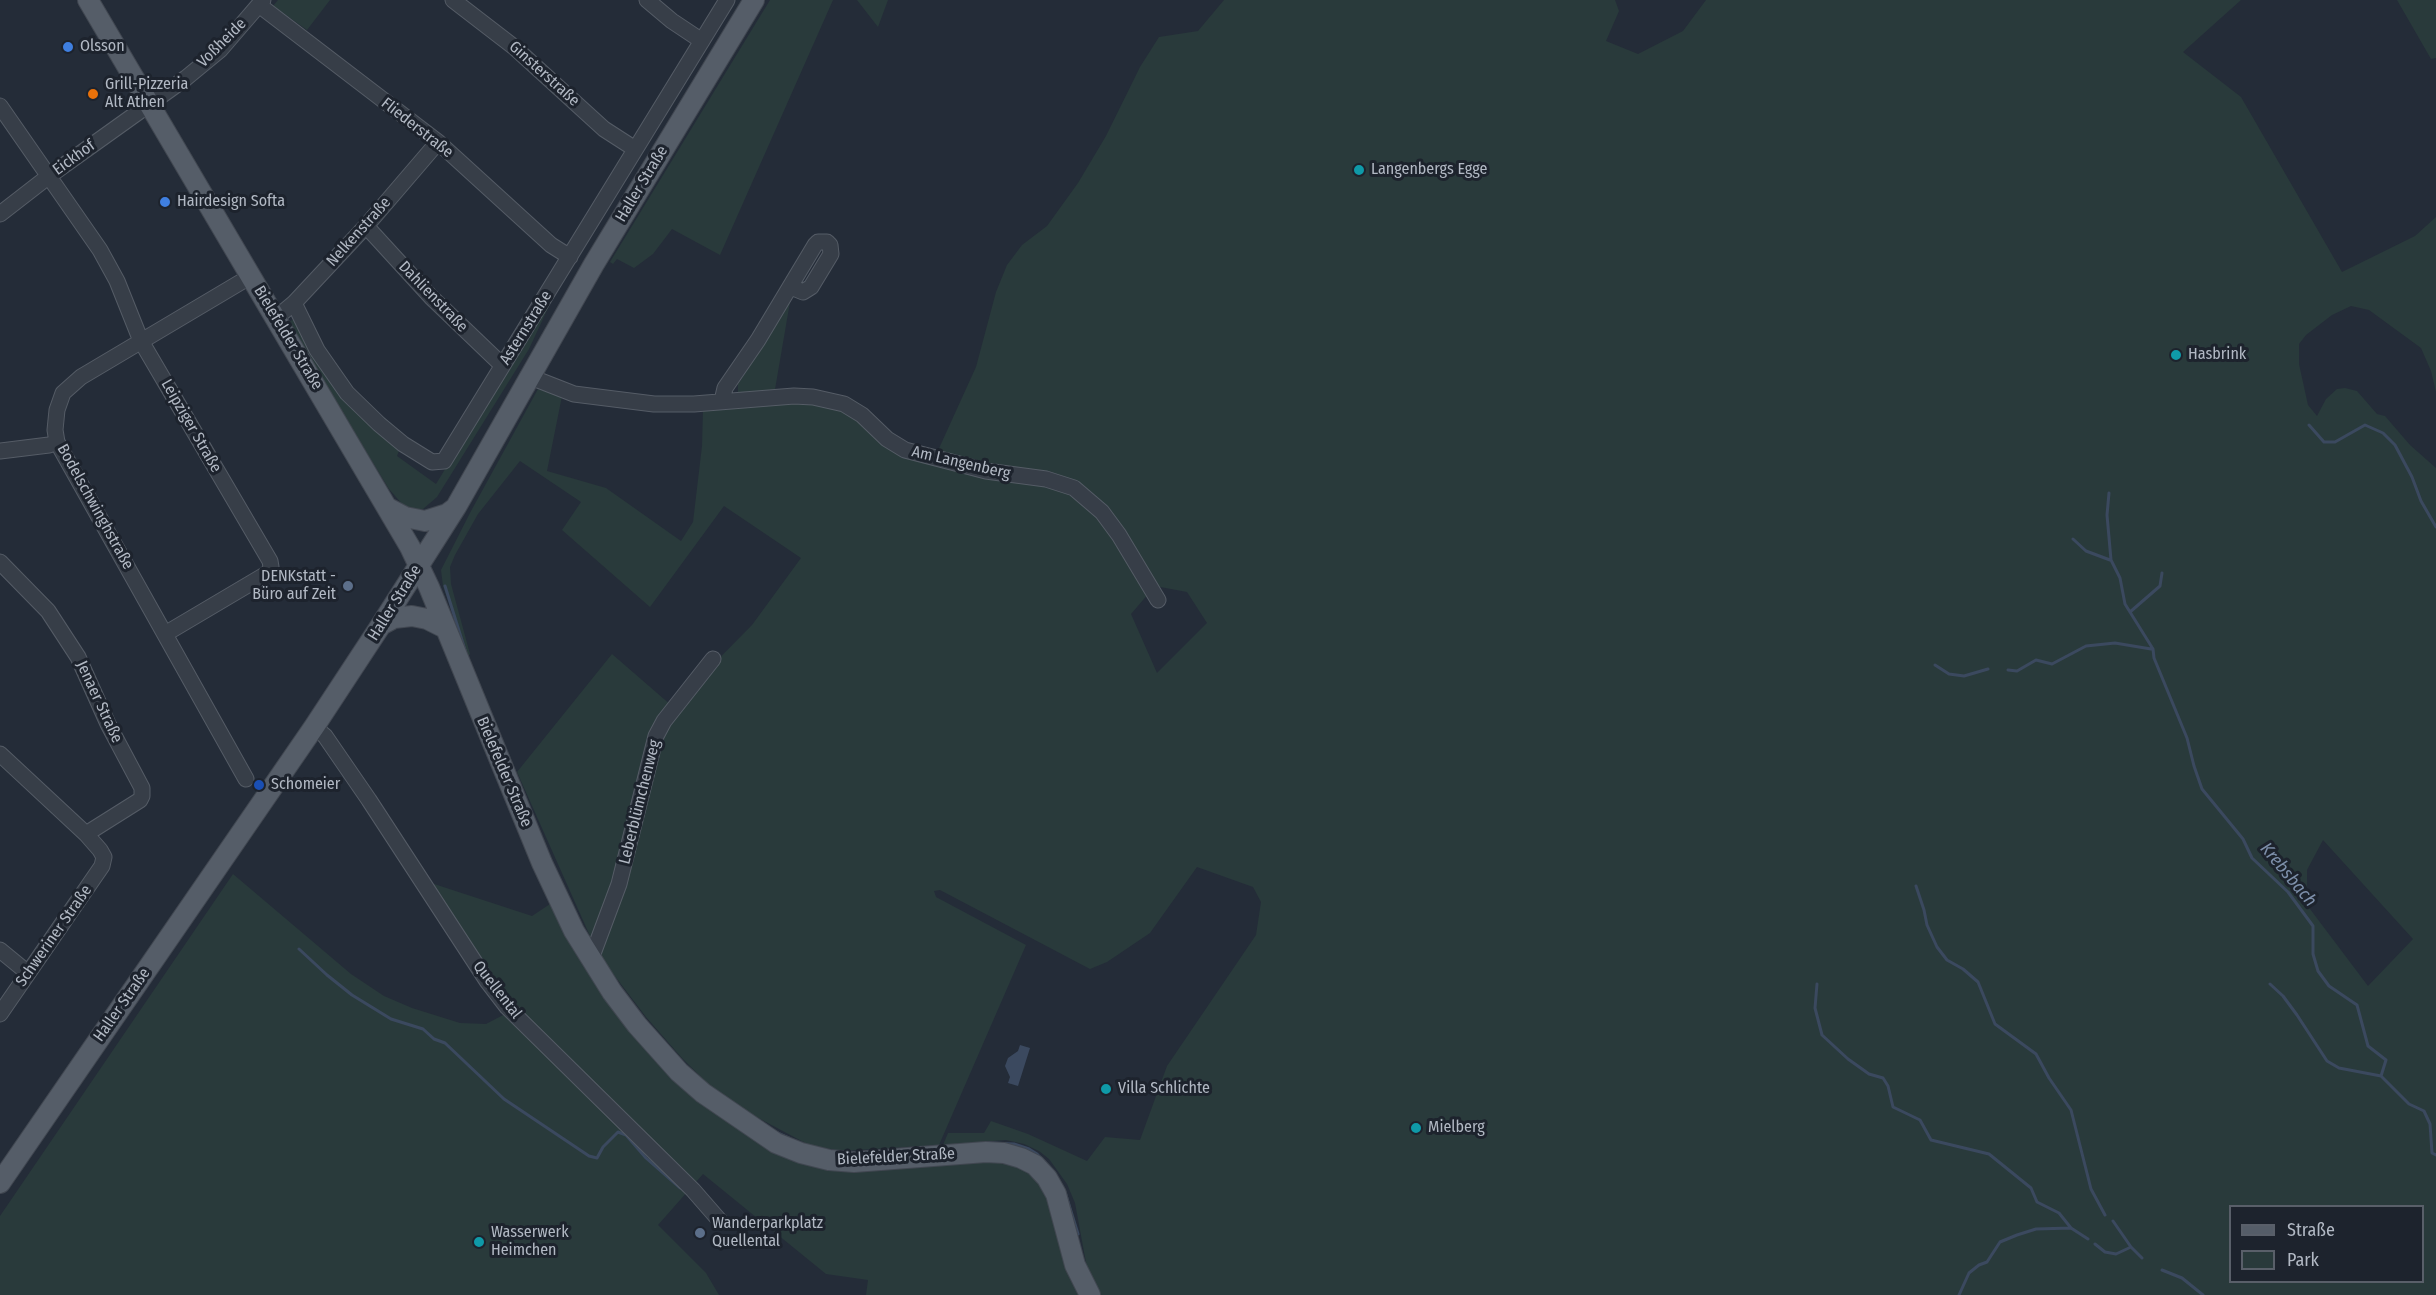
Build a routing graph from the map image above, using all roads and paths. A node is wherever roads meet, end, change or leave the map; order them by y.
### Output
1 (88, 0) edge
2 (453, 0) edge
3 (647, 0) edge
4 (726, 0) edge
5 (754, 0) edge
6 (261, 3) edge
7 (702, 41) junction
8 (149, 103) junction
9 (0, 106) edge
10 (438, 142) junction
11 (635, 149) junction
12 (49, 176) junction
13 (0, 214) edge
14 (366, 226) junction
15 (570, 257) junction
16 (251, 276) junction
17 (791, 287) dead end
18 (294, 303) junction
19 (276, 318) junction
20 (141, 341) junction
21 (502, 365) junction
22 (528, 376) junction
23 (722, 401) junction
24 (57, 442) junction
25 (0, 451) edge
26 (456, 507) junction
27 (388, 508) junction
28 (0, 562) edge
29 (419, 564) junction
30 (1158, 600) dead end
31 (381, 625) junction
32 (445, 628) junction
33 (165, 634) junction
34 (713, 659) dead end
35 (314, 727) junction
36 (3, 764) edge
37 (246, 779) dead end
38 (86, 834) junction
39 (0, 950) edge
40 (589, 957) junction
41 (28, 973) junction
42 (0, 1014) edge
43 (0, 1183) edge
44 (720, 1221) dead end
45 (1090, 1295) edge

1 - 8 main road, Bielefelder Straße
2 - 11 street, Ginsterstraße
3 - 7 street
4 - 7 street, Asternstraße
5 - 22 main road, Haller Straße
6 - 8 street, Voßheide
6 - 10 street, Fliederstraße
7 - 11 street, Asternstraße
8 - 12 street, Eickhof
8 - 16 main road, Bielefelder Straße
9 - 12 street, Leipziger Straße
10 - 14 street, Nelkenstraße
10 - 15 street, Fliederstraße
11 - 15 street, Asternstraße
12 - 13 street, Eickhof
12 - 20 street, Leipziger Straße
14 - 18 street, Nelkenstraße
14 - 21 street, Dahlienstraße
15 - 21 street, Asternstraße
16 - 19 main road, Bielefelder Straße
16 - 20 street, Bodelschwinghstraße
17 - 23 street
18 - 19 street, Nelkenstraße
18 - 21 street, Asternstraße
19 - 27 main road, Bielefelder Straße
20 - 24 street, Bodelschwinghstraße
20 - 33 street, Leipziger Straße
22 - 23 street, Am Langenberg
22 - 26 main road, Haller Straße
23 - 30 street, Am Langenberg
24 - 25 street
24 - 33 street, Bodelschwinghstraße
26 - 27 main road
26 - 29 main road, Haller Straße
27 - 29 main road, Bielefelder Straße
28 - 38 street, Jenaer Straße
29 - 31 main road, Haller Straße
29 - 32 main road, Bielefelder Straße
31 - 32 main road
31 - 35 main road, Haller Straße
32 - 40 main road, Bielefelder Straße
33 - 37 street, Bodelschwinghstraße
34 - 40 street, Leberblümchenweg
35 - 43 main road, Haller Straße
35 - 44 street, Quellental
36 - 38 street
38 - 41 street, Schweriner Straße
39 - 41 street
40 - 45 main road, Bielefelder Straße
41 - 42 street, Schweriner Straße

